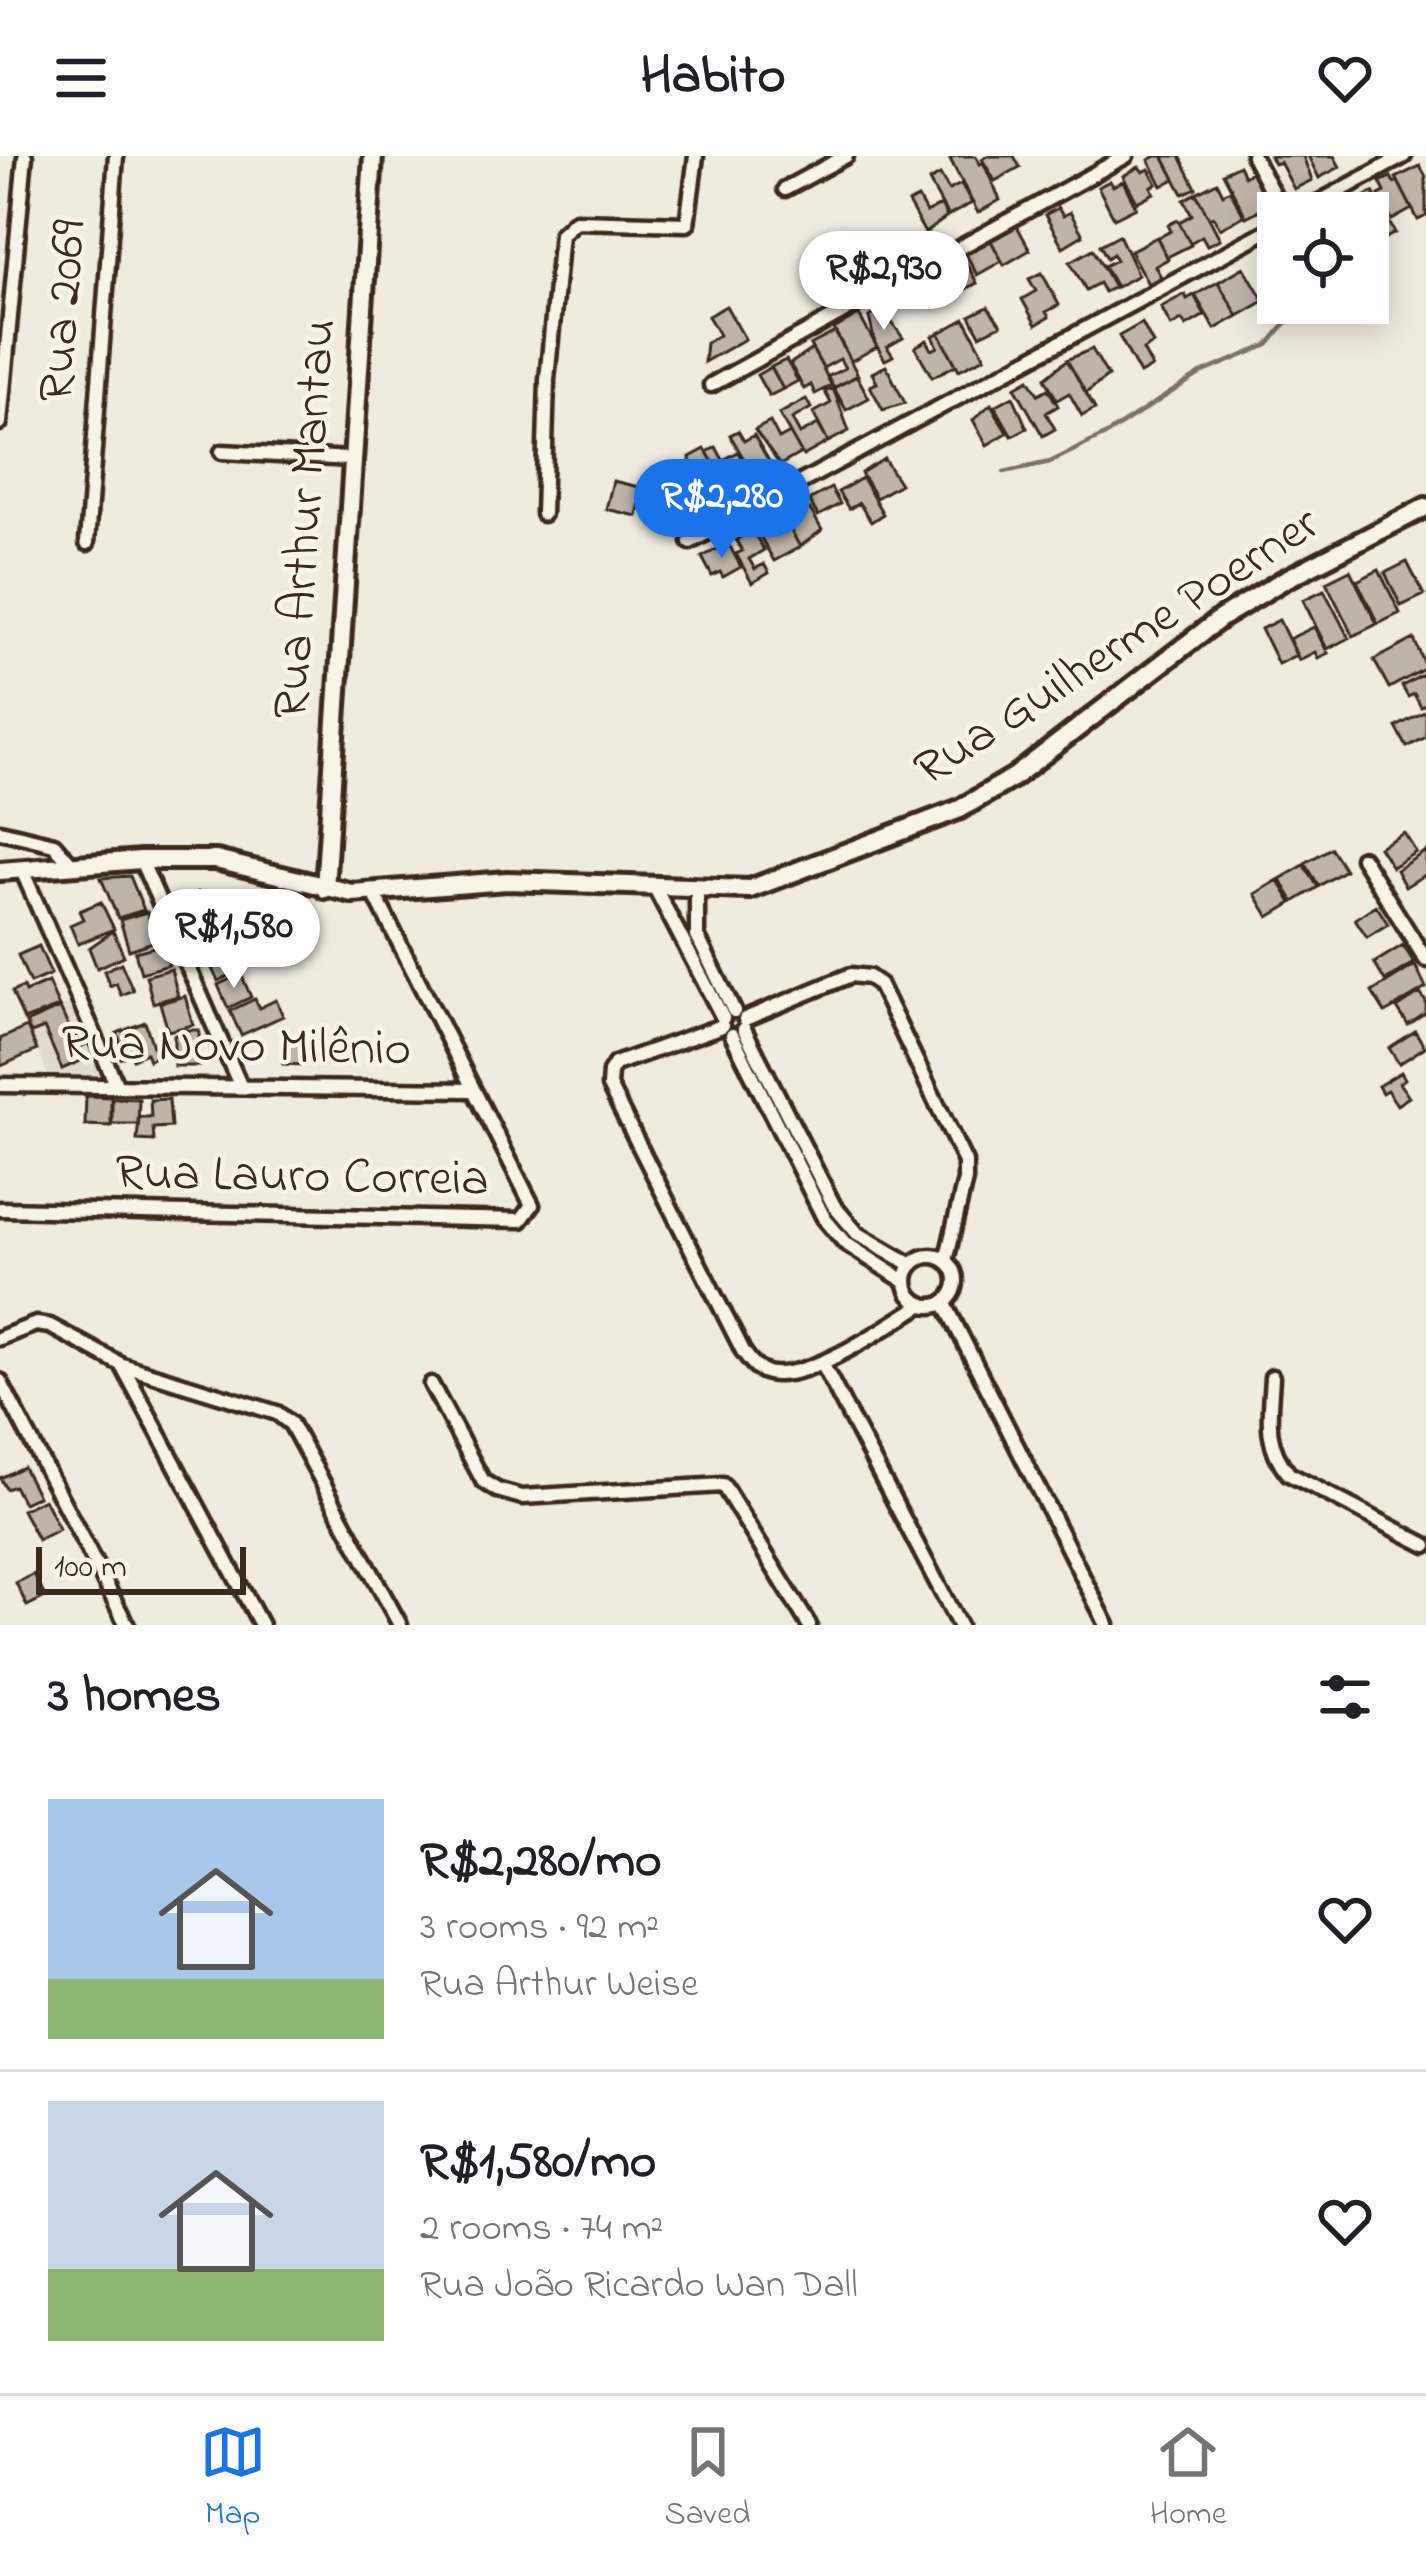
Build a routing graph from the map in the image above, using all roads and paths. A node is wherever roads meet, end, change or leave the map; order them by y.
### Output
1 (26, 156) edge
2 (116, 156) edge
3 (374, 156) edge
4 (696, 156) edge
5 (846, 156) edge
6 (1126, 156) edge
7 (1253, 156) edge
8 (1404, 156) edge
9 (785, 189) dead end
10 (1272, 192) edge
11 (1338, 192) edge
12 (1257, 236) edge
13 (711, 385) dead end
14 (0, 423) edge
15 (222, 452) dead end
16 (352, 459) junction
17 (1426, 507) edge
18 (543, 514) dead end
19 (690, 542) dead end
20 (87, 544) dead end
21 (0, 830) edge
22 (1362, 858) dead end
23 (141, 860) junction
24 (73, 866) junction
25 (22, 870) junction
26 (0, 871) edge
27 (655, 888) junction
28 (325, 889) junction
29 (698, 890) junction
30 (374, 892) junction
31 (1426, 960) edge
32 (733, 1023) junction
33 (116, 1084) junction
34 (0, 1085) edge
35 (241, 1085) junction
36 (471, 1090) junction
37 (0, 1209) edge
38 (946, 1261) junction
39 (912, 1265) junction
40 (906, 1282) junction
41 (944, 1302) junction
42 (923, 1304) junction
43 (0, 1338) edge
44 (122, 1365) junction
45 (823, 1365) junction
46 (1272, 1377) dead end
47 (0, 1382) edge
48 (431, 1384) dead end
49 (1426, 1546) edge
50 (127, 1625) edge
51 (261, 1625) edge
52 (400, 1625) edge
53 (809, 1625) edge
54 (959, 1625) edge
55 (1107, 1625) edge

1 - 14 street
2 - 20 street, Rua 2069
3 - 16 street, Rua Arthur Mantau
4 - 18 street
5 - 9 street
6 - 13 street
7 - 10 street
8 - 11 street
12 - 19 street
15 - 16 street
16 - 28 street, Rua Arthur Mantau
17 - 29 street, Rua Guilherme Poerner
21 - 24 street
22 - 31 street
23 - 24 street, Rua Guilherme Poerner
23 - 28 street, Rua Guilherme Poerner
23 - 35 street
24 - 25 street, Rua Guilherme Poerner
25 - 26 street, Rua Guilherme Poerner
25 - 33 street
27 - 29 street, Rua Guilherme Poerner
27 - 30 street, Rua Guilherme Poerner
27 - 32 street
28 - 30 street, Rua Guilherme Poerner
29 - 32 street
30 - 36 street, Rua Lauro Correia
32 - 38 street
32 - 39 street
32 - 40 street
32 - 45 street
33 - 34 street, Rua Novo Milênio
33 - 35 street, Rua Novo Milênio
35 - 36 street, Rua Novo Milênio
36 - 37 street, Rua Lauro Correia
38 - 39 street
38 - 41 street
39 - 40 street
40 - 42 street
41 - 42 street
41 - 55 street
42 - 45 street
43 - 44 street
44 - 51 street
44 - 52 street
45 - 54 street
46 - 49 street
47 - 50 street
48 - 53 street

